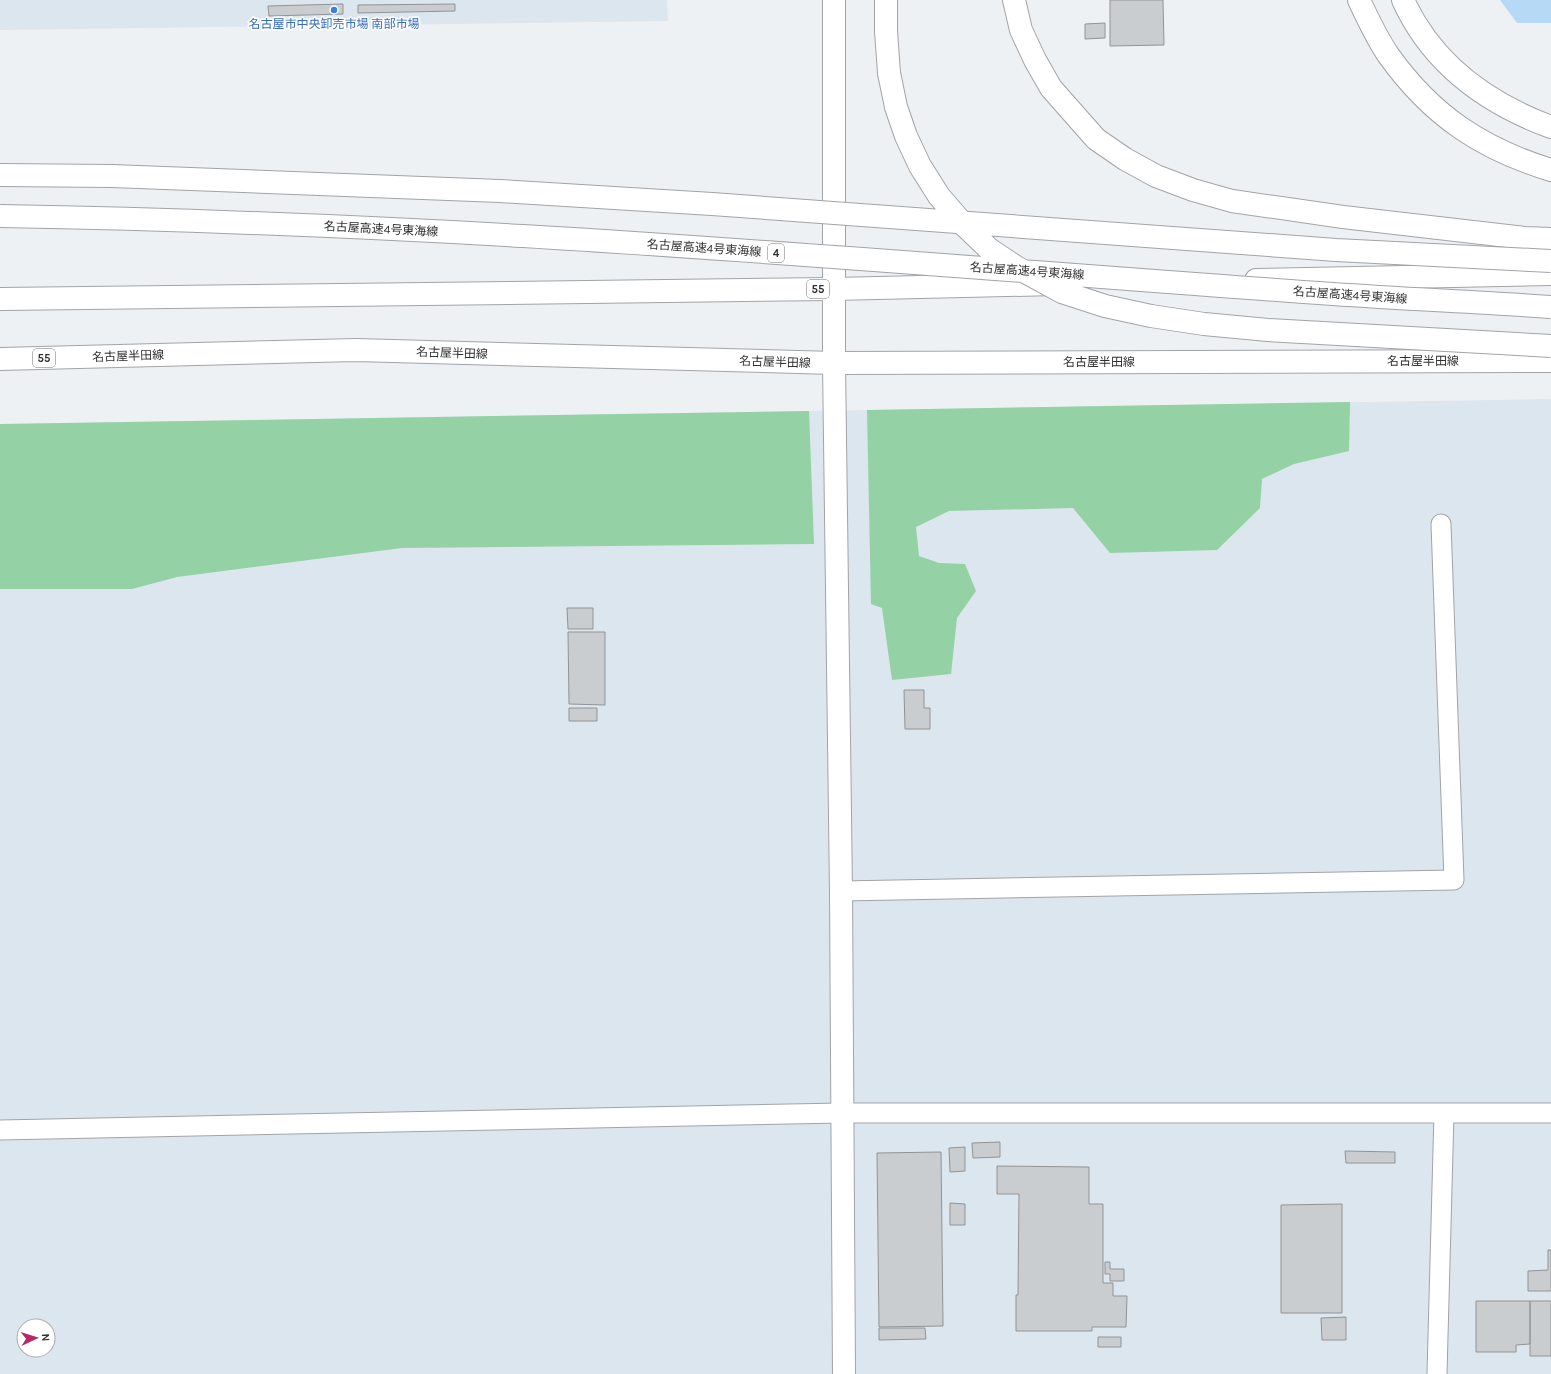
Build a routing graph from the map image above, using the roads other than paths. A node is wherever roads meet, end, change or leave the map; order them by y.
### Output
1 (834, 0) edge
2 (886, 0) edge
3 (1014, 0) edge
4 (1359, 0) edge
5 (1403, 0) edge
6 (1551, 127) edge
7 (1551, 170) edge
8 (0, 174) edge
9 (0, 216) edge
10 (1551, 239) edge
11 (1551, 261) edge
12 (1551, 274) edge
13 (834, 289) junction
14 (0, 299) edge
15 (1551, 307) edge
16 (1551, 346) edge
17 (0, 359) edge
18 (1551, 361) edge
19 (834, 363) junction
20 (1441, 524) dead end
21 (841, 891) junction
22 (842, 1113) junction
23 (1444, 1113) junction
24 (1551, 1113) edge
25 (0, 1130) edge
26 (844, 1374) edge
27 (1437, 1374) edge

1 - 13 main road
2 - 16 main road, bridge
3 - 10 main road
4 - 7 main road
5 - 6 main road
8 - 11 main road, bridge
9 - 15 main road, 名古屋高速4号東海線 / 4, bridge
12 - 13 main road, 55
13 - 14 main road, 55
13 - 19 main road
17 - 19 main road, 名古屋半田線 / 55
18 - 19 main road, 名古屋半田線 / 55
19 - 21 main road
20 - 21 lane
21 - 22 main road
22 - 23 lane
22 - 25 lane
22 - 26 main road
23 - 24 lane
23 - 27 lane

